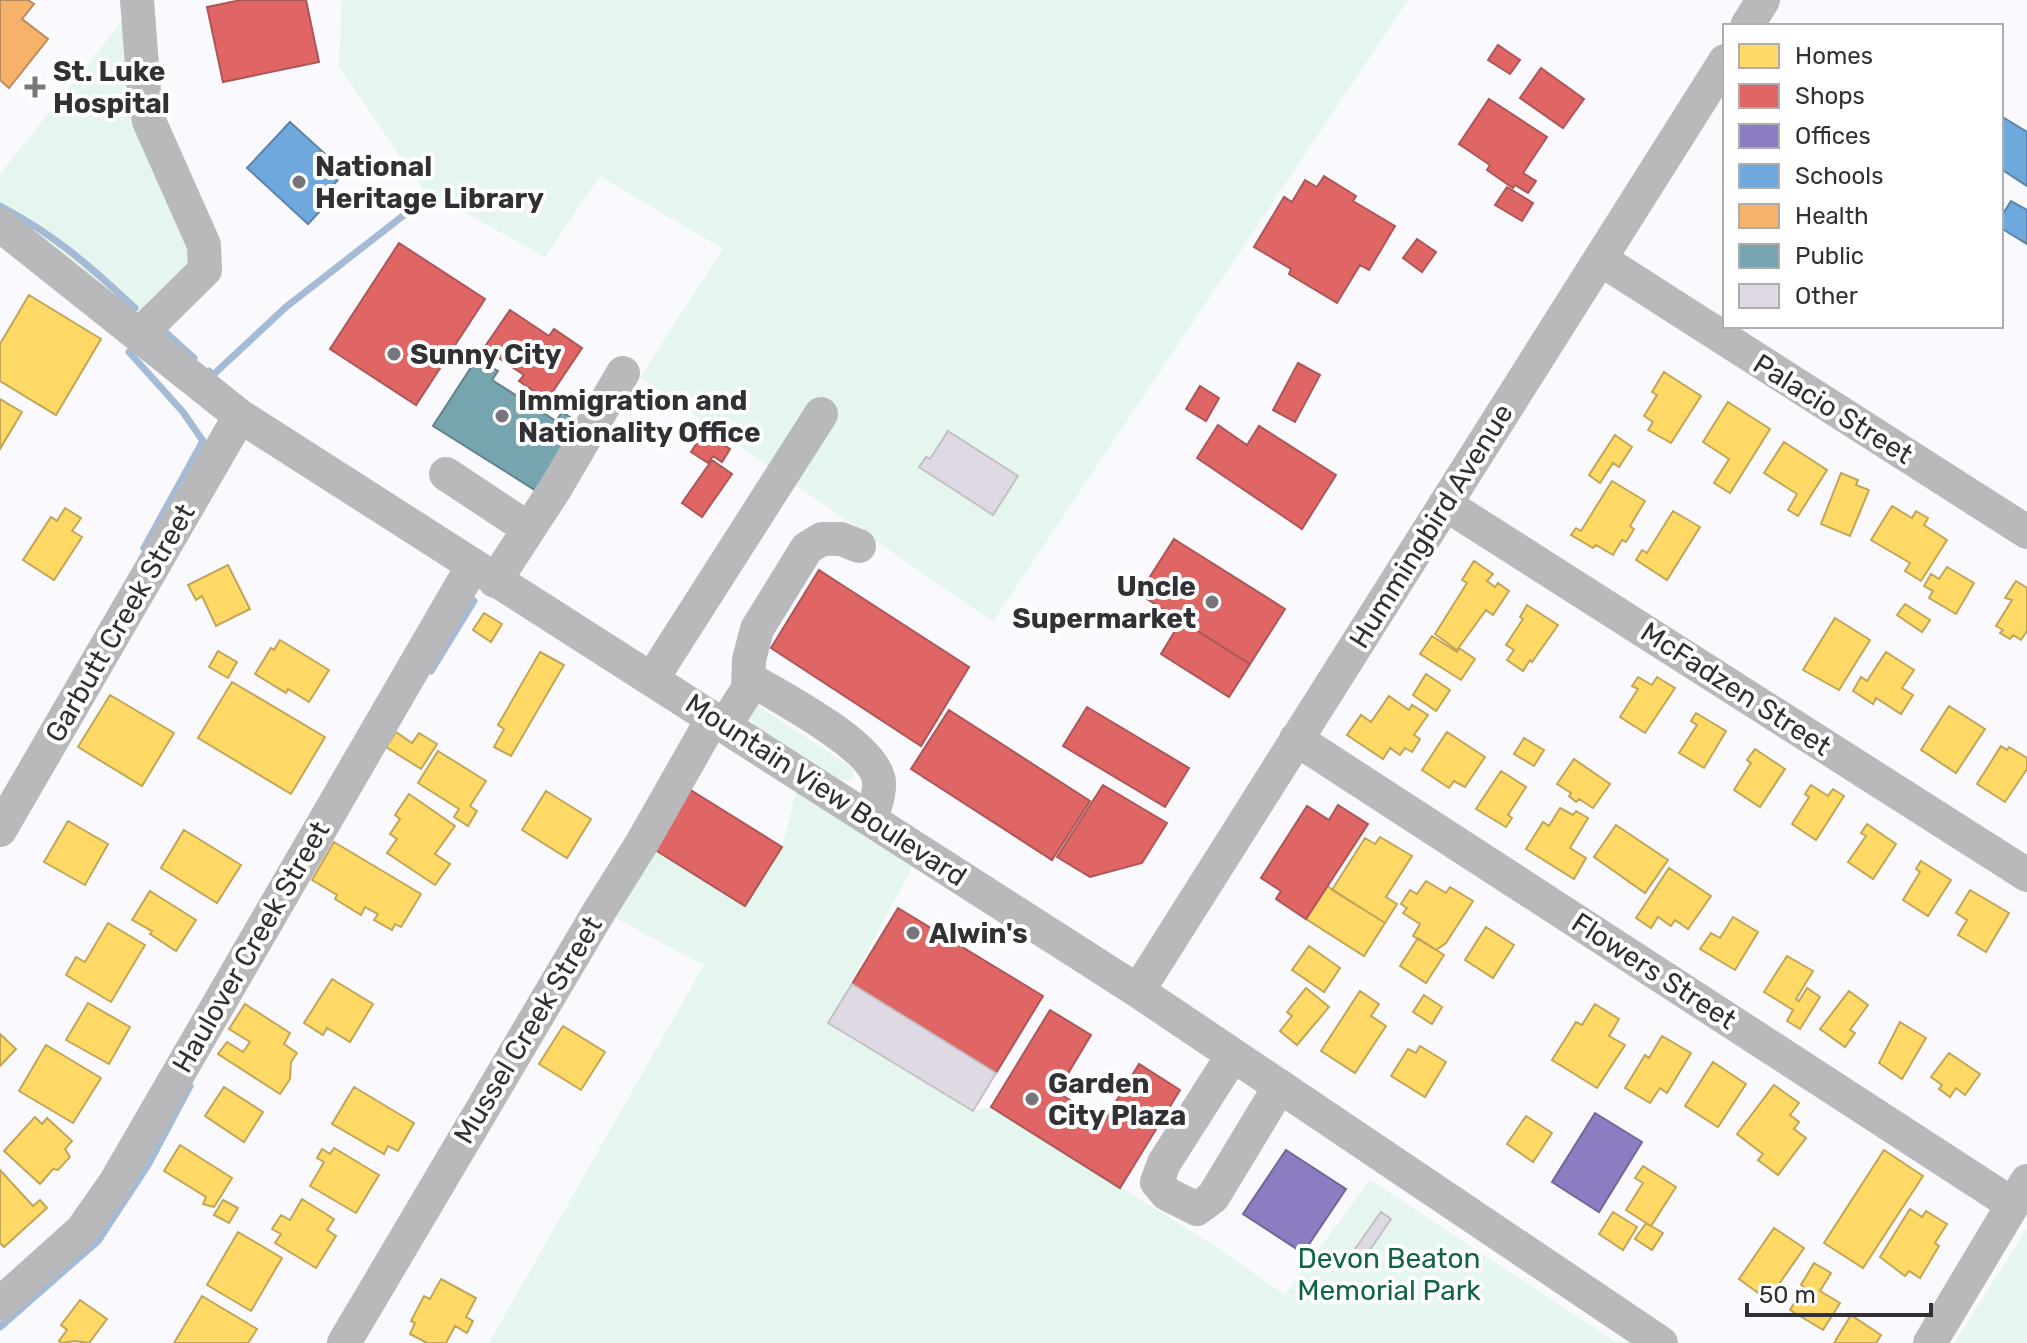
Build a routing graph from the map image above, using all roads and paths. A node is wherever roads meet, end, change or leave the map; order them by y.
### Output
1 (137, 0) edge
2 (1763, 0) edge
3 (1748, 24) edge
4 (1723, 64) edge
5 (3, 232) edge
6 (1600, 259) junction
7 (140, 334) junction
8 (623, 373) dead end
9 (821, 414) dead end
10 (240, 416) junction
11 (446, 474) dead end
12 (1445, 504) junction
13 (529, 529) junction
14 (2027, 532) edge
15 (859, 546) dead end
16 (484, 574) junction
17 (652, 679) junction
18 (750, 679) junction
19 (719, 722) junction
20 (1296, 739) junction
21 (871, 819) junction
22 (0, 830) edge
23 (2027, 875) edge
24 (1138, 991) junction
25 (1233, 1055) junction
26 (1280, 1086) junction
27 (2020, 1192) edge
28 (0, 1304) edge
29 (344, 1343) edge
30 (1661, 1343) edge
31 (1930, 1343) edge

1 - 7 street
2 - 3 street
4 - 6 street, Hummingbird Avenue
5 - 7 street, Mountain View Boulevard
6 - 12 street, Hummingbird Avenue
6 - 14 street, Palacio Street
7 - 10 street, Mountain View Boulevard
8 - 13 street, Haulover Creek Street
9 - 17 street
10 - 16 street, Mountain View Boulevard
10 - 22 street, Garbutt Creek Street
11 - 13 street
12 - 20 street, Hummingbird Avenue
12 - 23 street, McFadzen Street
13 - 16 street, Haulover Creek Street
15 - 18 street
16 - 17 street, Mountain View Boulevard
16 - 28 street, Haulover Creek Street
17 - 19 street, Mountain View Boulevard
18 - 19 street, Mussel Creek Street
18 - 21 street
19 - 21 street, Mountain View Boulevard
19 - 29 street, Mussel Creek Street
20 - 24 street, Hummingbird Avenue
20 - 27 street, Flowers Street
21 - 24 street, Mountain View Boulevard
24 - 25 street, Mountain View Boulevard
25 - 26 street, Mountain View Boulevard
25 - 26 street
26 - 30 street, Mountain View Boulevard
27 - 31 street

